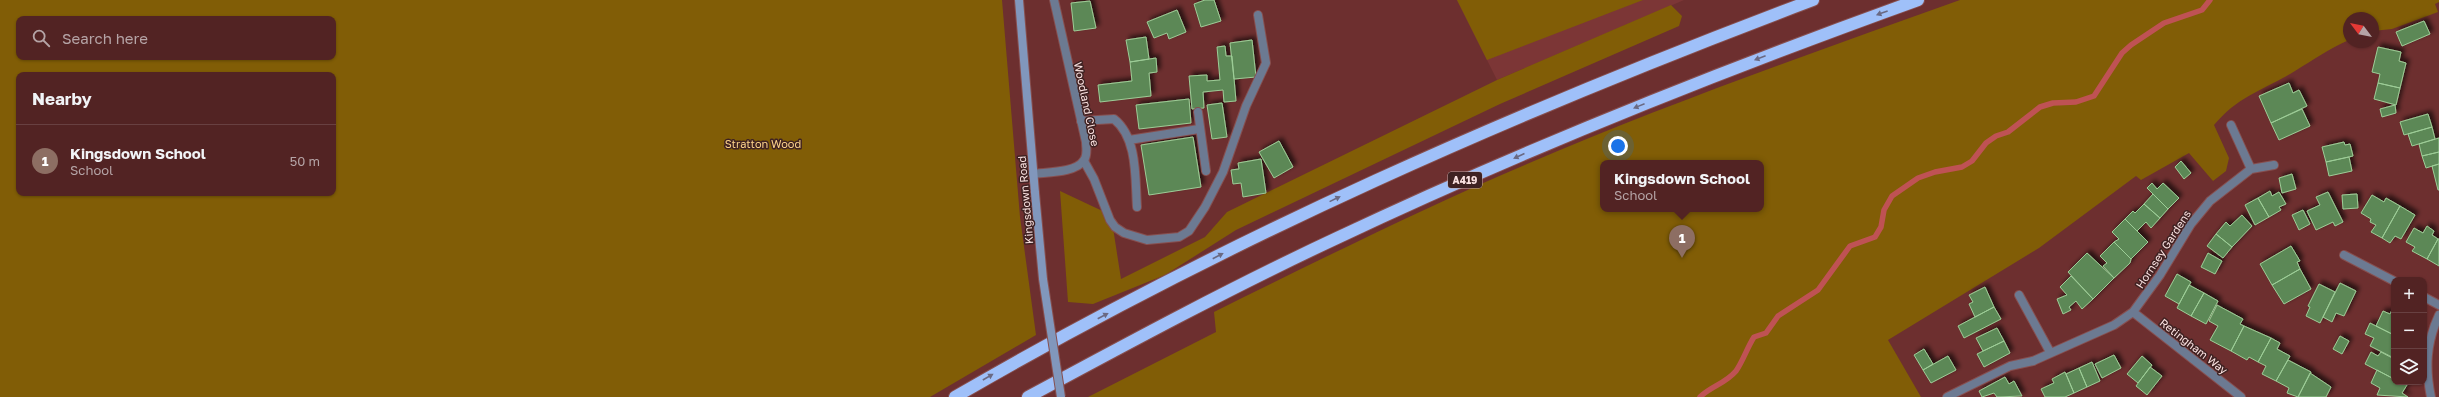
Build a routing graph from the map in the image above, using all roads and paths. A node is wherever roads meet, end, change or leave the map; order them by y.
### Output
1 (1019, 0) edge
2 (1054, 0) edge
3 (1813, 0) edge
4 (1918, 0) edge
5 (1258, 15) dead end
6 (1198, 112) dead end
7 (1081, 121) junction
8 (2231, 125) dead end
9 (1200, 129) junction
10 (1129, 140) junction
11 (1084, 161) junction
12 (2274, 166) dead end
13 (2251, 169) junction
14 (1206, 171) dead end
15 (1033, 174) junction
16 (1137, 208) dead end
17 (2344, 255) dead end
18 (2391, 279) edge
19 (2019, 295) dead end
20 (2427, 299) edge
21 (2439, 305) edge
22 (2133, 312) junction
23 (2439, 315) edge
24 (2050, 352) junction
25 (955, 397) edge
26 (1028, 397) edge
27 (1061, 397) edge
28 (1947, 397) edge
29 (2241, 397) edge
30 (2431, 397) edge

1 - 15 main road, Kingsdown Road
2 - 7 street, Woodland Close
25 -> 3 highway
4 -> 26 highway, A419
5 - 11 street
6 - 9 street
7 - 10 street
7 - 11 street, Woodland Close
8 - 13 street
9 - 10 street
9 - 14 street
10 - 16 street
11 - 15 street, Woodland Close
12 - 13 street, Hornsey Gardens
13 - 22 street, Hornsey Gardens
15 - 27 main road, Kingsdown Road, bridge
17 - 18 street
19 - 24 street
20 - 21 street
22 - 24 street, Hornsey Gardens
22 - 29 street, Retingham Way
23 - 30 street
24 - 28 street, Hornsey Gardens

